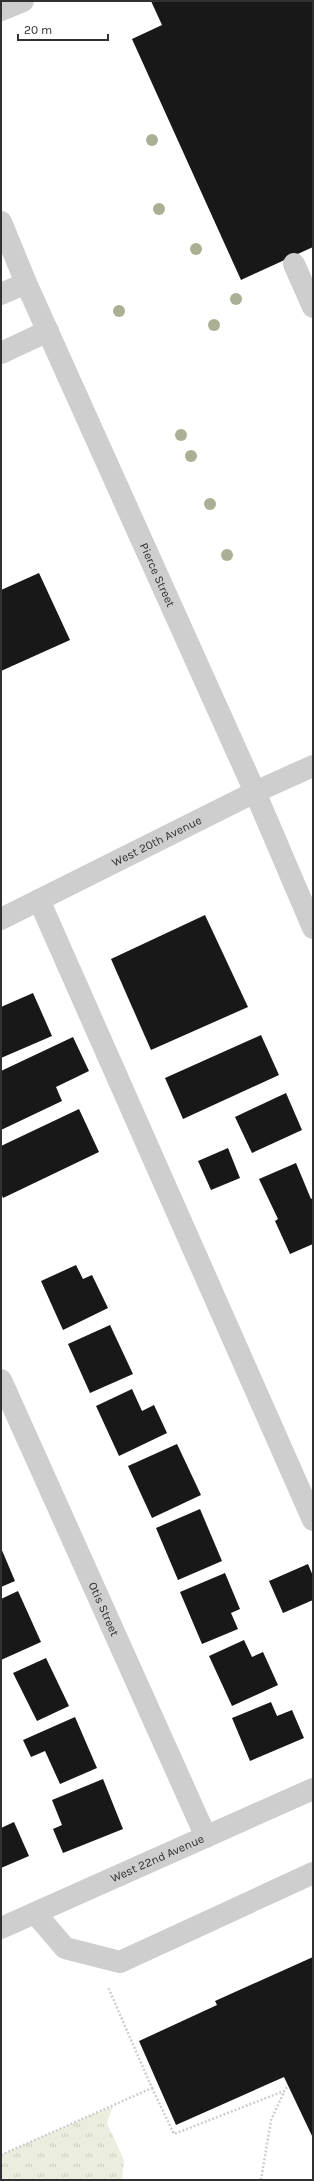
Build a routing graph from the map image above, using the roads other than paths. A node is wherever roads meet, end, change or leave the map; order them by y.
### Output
1 (23, 1) edge
2 (1, 10) edge
3 (1, 222) edge
4 (294, 264) dead end
5 (26, 283) junction
6 (1, 294) edge
7 (313, 307) edge
8 (48, 331) junction
9 (1, 353) edge
10 (313, 766) edge
11 (255, 792) junction
12 (39, 900) junction
13 (1, 919) edge
14 (313, 928) edge
15 (1, 1380) edge
16 (313, 1520) edge
17 (313, 1789) edge
18 (206, 1837) junction
19 (313, 1873) edge
20 (35, 1913) junction
21 (1, 1928) edge

1 - 2 street
3 - 5 street, Pierce Street
4 - 7 street
5 - 6 street
5 - 8 street, Pierce Street
8 - 9 street
8 - 11 street, Pierce Street
10 - 11 street, West 20th Avenue
11 - 12 street, West 20th Avenue
11 - 14 street, Pierce Street
12 - 13 street, West 20th Avenue
12 - 16 street
15 - 18 street, Otis Street
17 - 18 street, West 22nd Avenue
18 - 20 street, West 22nd Avenue
19 - 20 street
20 - 21 street, West 22nd Avenue

